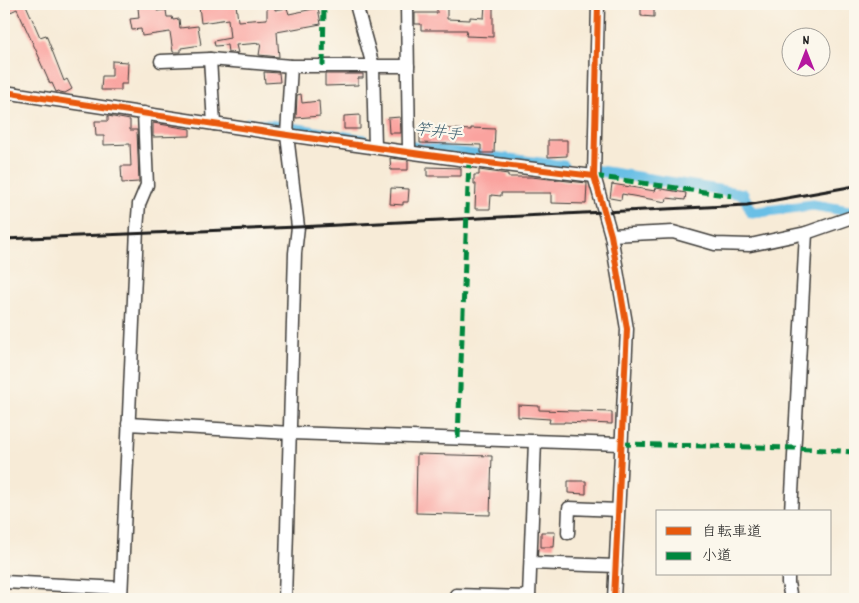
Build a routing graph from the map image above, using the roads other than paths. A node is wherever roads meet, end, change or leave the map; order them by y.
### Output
1 (407, 4) edge
2 (598, 4) edge
3 (357, 8) dead end
4 (210, 59) junction
5 (161, 61) dead end
6 (290, 66) junction
7 (374, 66) junction
8 (408, 66) junction
9 (4, 92) edge
10 (144, 113) junction
11 (214, 124) junction
12 (287, 136) junction
13 (376, 147) junction
14 (409, 151) junction
15 (594, 176) junction
16 (855, 216) edge
17 (806, 233) junction
18 (611, 235) junction
19 (128, 424) junction
20 (291, 433) junction
21 (535, 441) junction
22 (621, 444) junction
23 (618, 510) junction
24 (791, 510) edge
25 (568, 533) dead end
26 (531, 562) junction
27 (616, 566) junction
28 (788, 576) edge
29 (4, 582) edge
30 (121, 594) edge
31 (456, 595) dead end
32 (285, 599) edge
33 (614, 599) edge
34 (791, 599) edge

1 - 8 street
2 - 15 street
3 - 7 street
4 - 5 street
4 - 6 street
4 - 11 street
6 - 7 street
6 - 12 street
7 - 8 street
7 - 13 street
8 - 14 street
9 - 10 street
10 - 11 street
10 - 19 street
11 - 12 street
12 - 13 street
12 - 20 street
13 - 14 street
14 - 15 street
15 - 18 street
16 - 17 street
17 - 18 street
17 - 24 street
18 - 22 street
19 - 20 street
19 - 30 street
20 - 21 street
20 - 32 street
21 - 22 street
21 - 26 street
22 - 23 street
23 - 25 street
23 - 27 street
26 - 27 street
26 - 31 street
27 - 33 street
28 - 34 street
29 - 30 street

